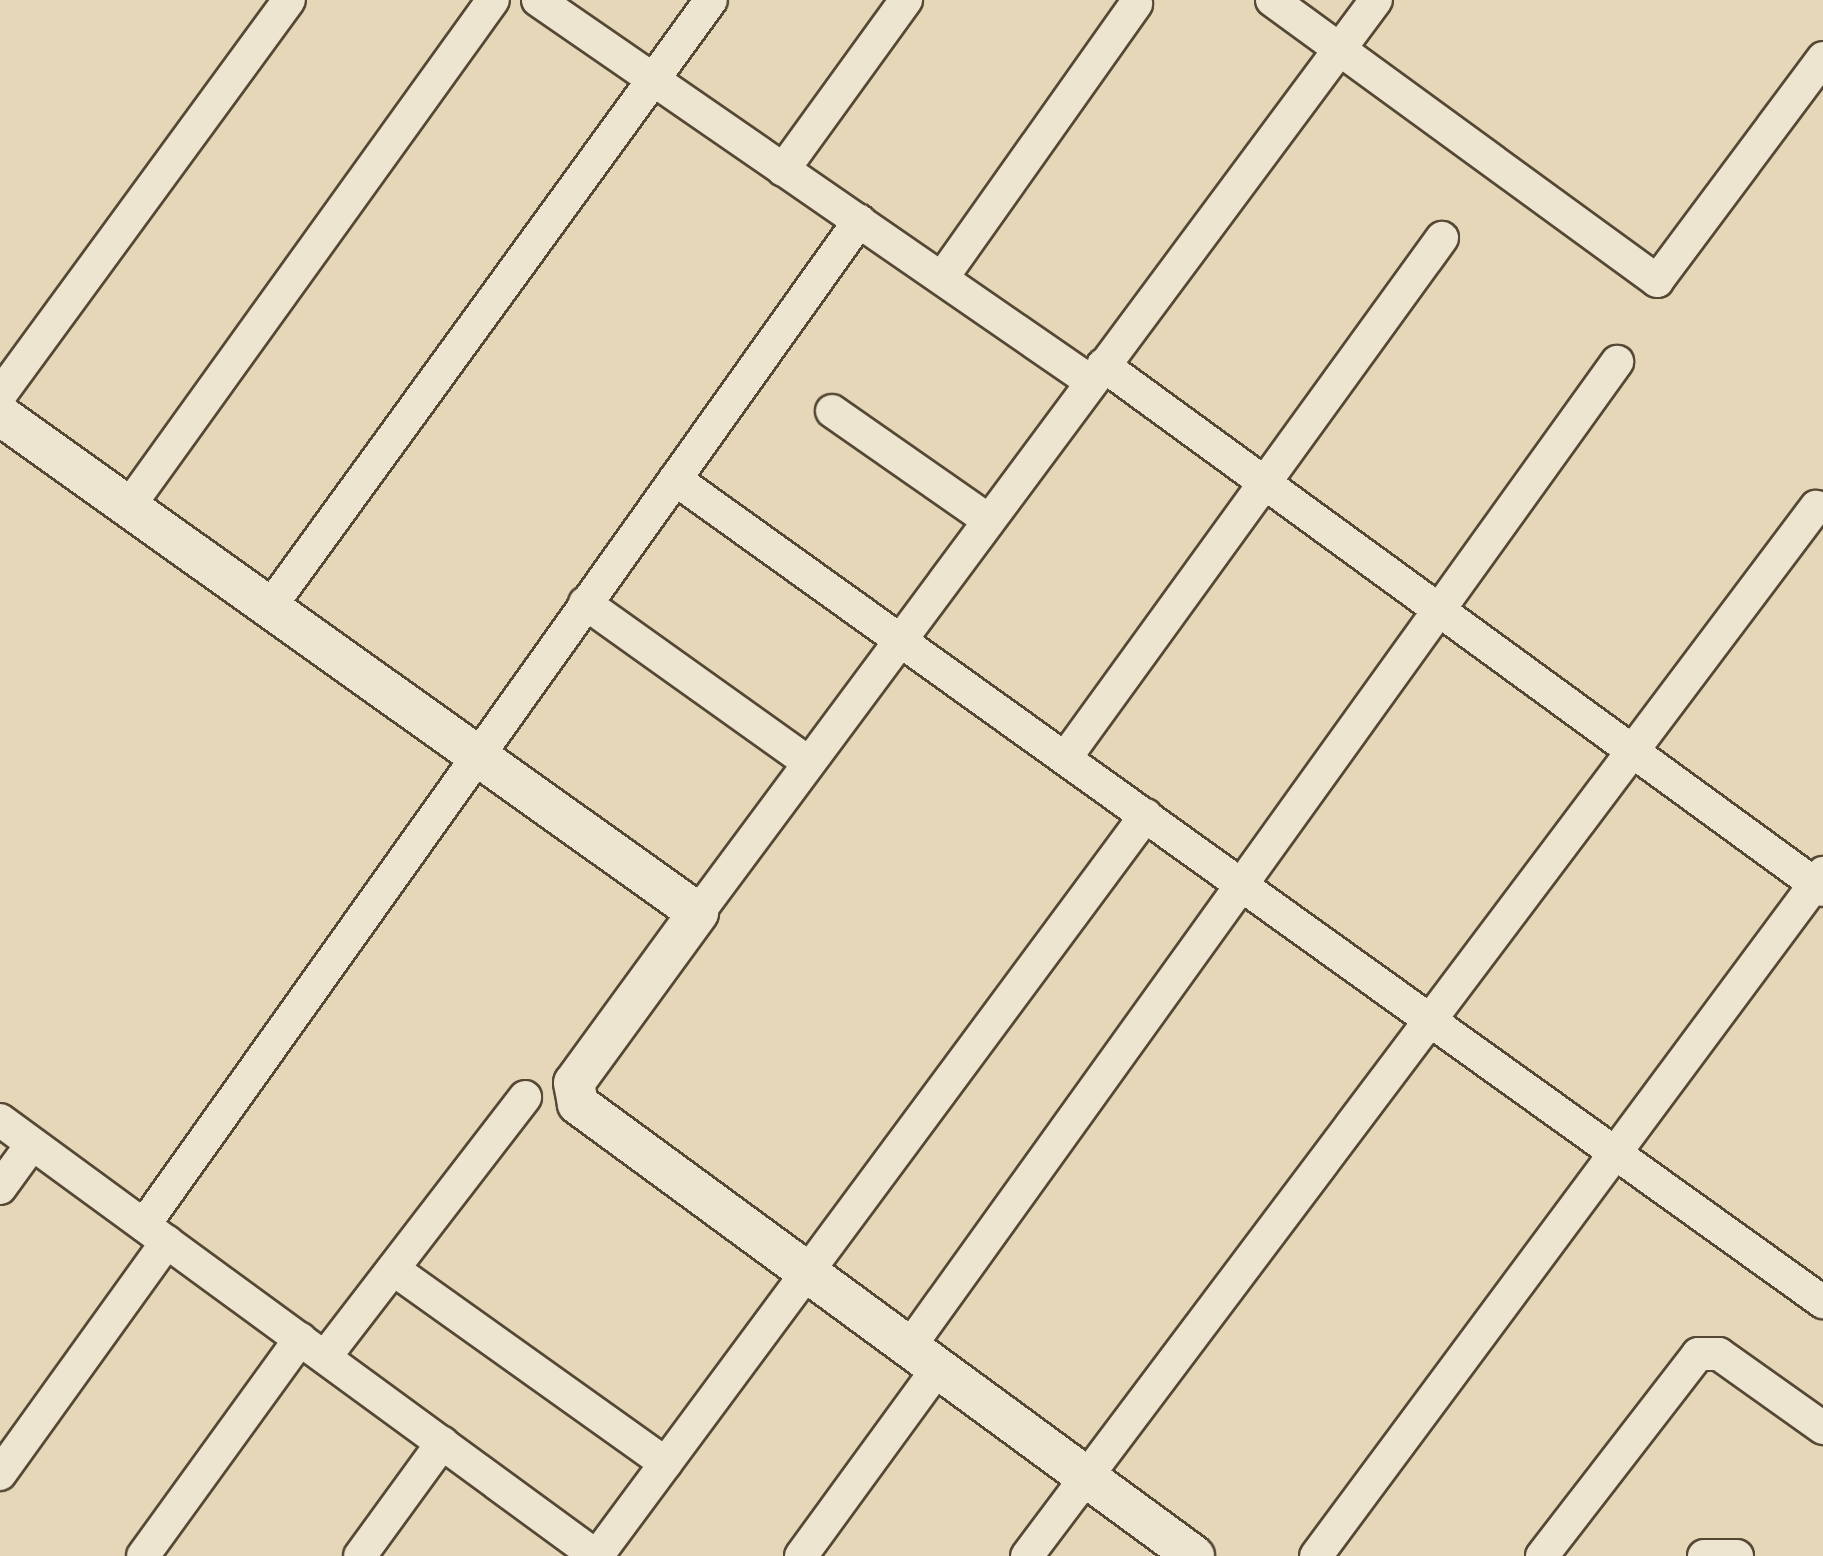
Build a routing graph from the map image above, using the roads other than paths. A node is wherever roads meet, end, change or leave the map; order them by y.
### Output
1 (289, 0) edge
2 (493, 0) edge
3 (538, 0) edge
4 (711, 0) edge
5 (906, 0) edge
6 (1272, 0) edge
7 (1376, 0) edge
8 (1136, 4) dead end
9 (1339, 48) junction
10 (1823, 58) edge
11 (652, 81) junction
12 (783, 170) junction
13 (859, 221) junction
14 (1442, 238) dead end
15 (942, 278) junction
16 (1617, 362) dead end
17 (1097, 373) junction
18 (0, 395) edge
19 (832, 411) dead end
20 (0, 415) edge
21 (675, 479) junction
22 (1263, 480) junction
23 (129, 506) junction
24 (1816, 507) dead end
25 (988, 520) junction
26 (585, 603) junction
27 (270, 607) junction
28 (1439, 609) junction
29 (902, 637) junction
30 (1634, 749) junction
31 (478, 754) junction
32 (1066, 757) junction
33 (808, 762) junction
34 (1146, 815) junction
35 (1820, 882) edge
36 (1243, 883) junction
37 (698, 913) junction
38 (1432, 1017) junction
39 (525, 1097) dead end
40 (0, 1120) edge
41 (32, 1144) junction
42 (1617, 1149) junction
43 (0, 1188) edge
44 (155, 1234) junction
45 (393, 1269) junction
46 (812, 1273) junction
47 (1823, 1302) edge
48 (312, 1348) junction
49 (924, 1356) junction
50 (1823, 1428) edge
51 (442, 1443) junction
52 (666, 1464) junction
53 (0, 1474) edge
54 (1086, 1477) junction
55 (584, 1552) edge
56 (143, 1556) edge
57 (360, 1556) edge
58 (801, 1556) edge
59 (1027, 1556) edge
60 (1194, 1556) edge
61 (1316, 1556) edge
62 (1542, 1556) edge
63 (1704, 1556) edge
64 (1737, 1556) edge

1 - 18 street
2 - 23 street
3 - 11 street
4 - 11 street
5 - 12 street
6 - 9 street
7 - 9 street
8 - 15 street
9 - 10 street
9 - 17 street
11 - 12 street
11 - 27 street
12 - 13 street
13 - 15 street
13 - 21 street
14 - 22 street
15 - 17 street
16 - 28 street
17 - 22 street
17 - 25 street
19 - 25 street
20 - 23 street
21 - 26 street
21 - 29 street
22 - 28 street
22 - 32 street
23 - 27 street
24 - 30 street
25 - 29 street
26 - 31 street
26 - 33 street
27 - 31 street
28 - 30 street
28 - 36 street
29 - 32 street
29 - 33 street
30 - 35 street
30 - 38 street
31 - 37 street
31 - 44 street
32 - 34 street
33 - 37 street
34 - 36 street
34 - 46 street
35 - 42 street
36 - 38 street
36 - 49 street
37 - 46 street
38 - 42 street
38 - 54 street
39 - 45 street
40 - 41 street
41 - 43 street
41 - 44 street
42 - 47 street
42 - 61 street
44 - 48 street
44 - 53 street
45 - 48 street
45 - 52 street
46 - 49 street
46 - 52 street
48 - 51 street
48 - 56 street
49 - 54 street
49 - 58 street
50 - 62 street
51 - 55 street
51 - 57 street
52 - 55 street
54 - 59 street
54 - 60 street
63 - 64 street

